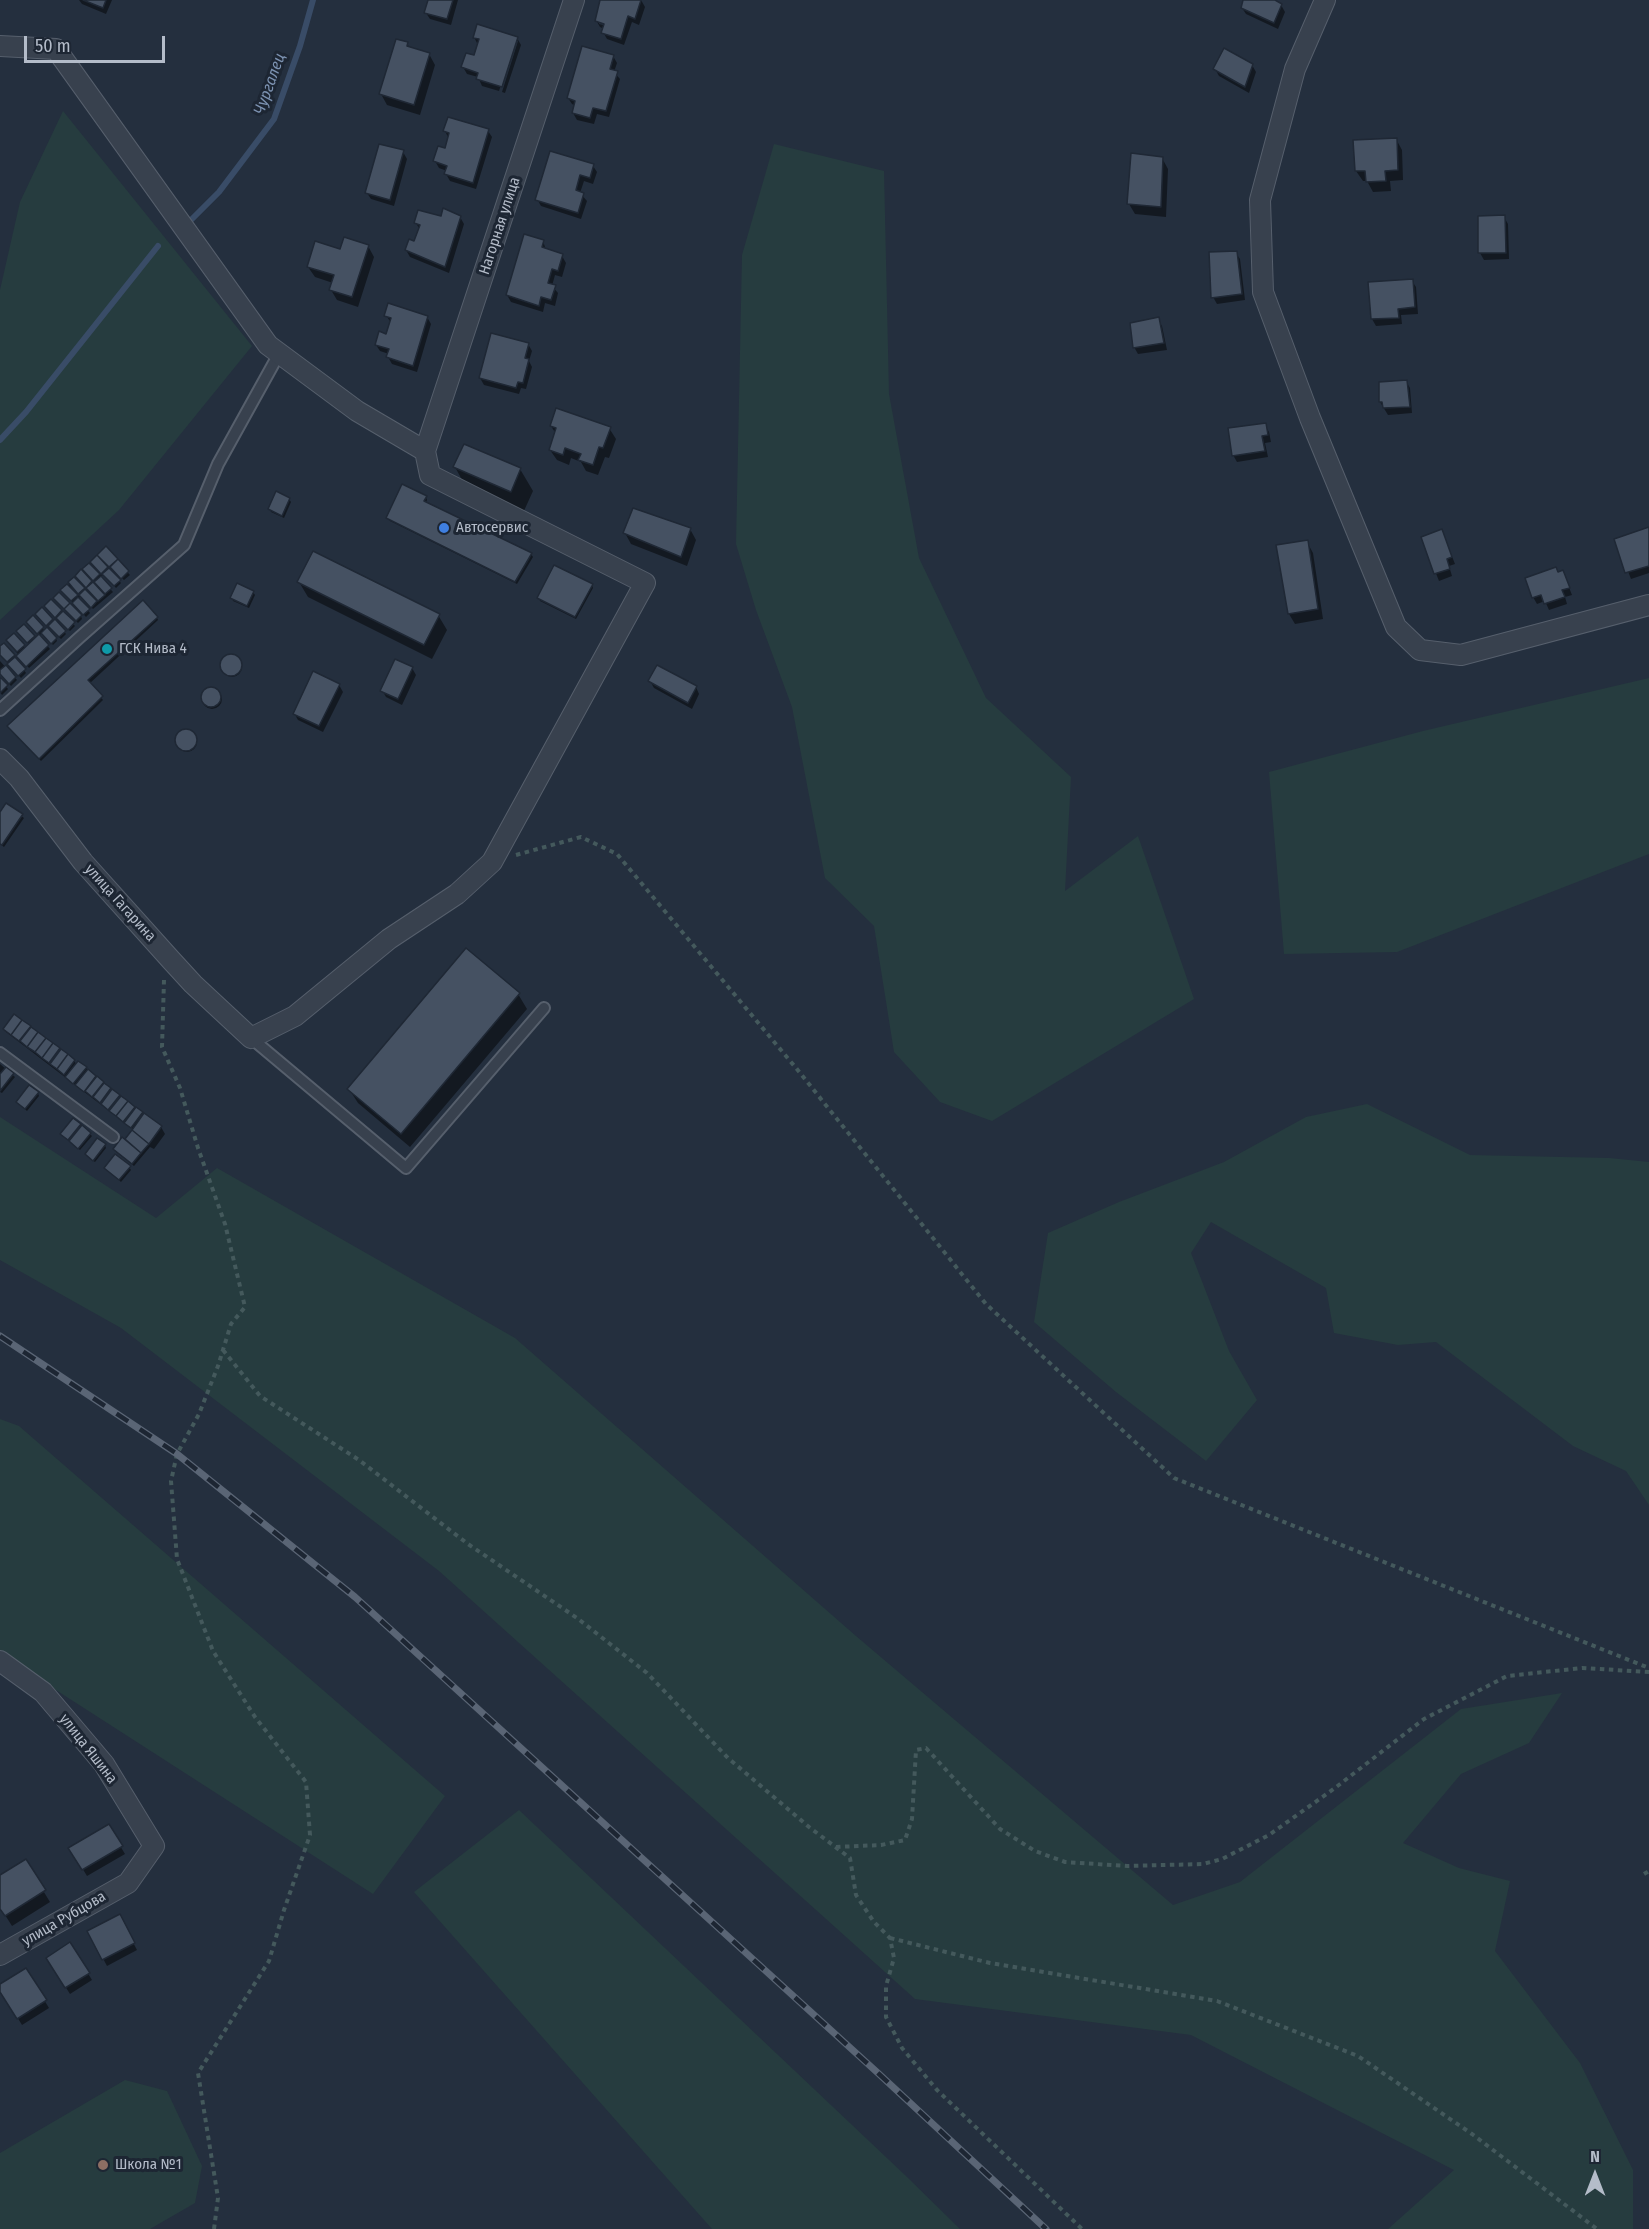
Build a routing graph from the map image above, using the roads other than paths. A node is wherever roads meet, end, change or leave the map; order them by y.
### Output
1 (574, 0) edge
2 (1325, 0) edge
3 (0, 46) edge
4 (280, 352) junction
5 (425, 451) junction
6 (1649, 605) edge
7 (0, 710) edge
8 (0, 759) edge
9 (544, 1008) dead end
10 (251, 1038) junction
11 (0, 1053) edge
12 (113, 1137) dead end
13 (0, 1661) edge
14 (128, 1882) joint
15 (0, 1955) edge

1 - 5 street, Нагорная улица
2 - 6 street
3 - 4 street
4 - 5 street
4 - 7 lane
5 - 10 street
8 - 10 street, улица Гагарина
9 - 10 lane
11 - 12 lane
13 - 14 street, улица Яшина
14 - 15 street, улица Рубцова

